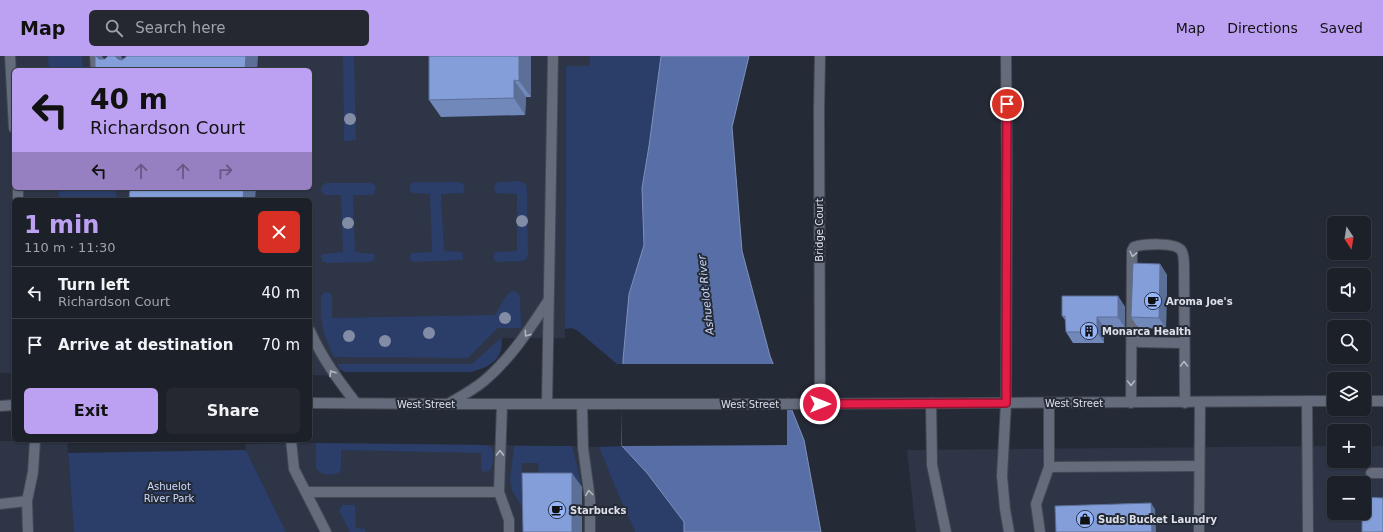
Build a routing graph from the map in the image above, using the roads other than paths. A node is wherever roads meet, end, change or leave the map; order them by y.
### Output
1 (10, 56) edge
2 (95, 56) edge
3 (553, 56) edge
4 (820, 56) edge
5 (1006, 56) edge
6 (96, 68) edge
7 (12, 92) edge
8 (548, 301) junction
9 (1131, 329) junction
10 (312, 336) edge
11 (1184, 343) junction
12 (1307, 401) junction
13 (1327, 401) edge
14 (1371, 401) edge
15 (1383, 401) edge
16 (312, 403) edge
17 (356, 403) junction
18 (931, 403) junction
19 (1006, 403) junction
20 (1050, 403) junction
21 (1131, 403) junction
22 (1185, 403) junction
23 (1200, 403) junction
24 (448, 404) junction
25 (547, 404) junction
26 (582, 404) junction
27 (820, 404) junction
28 (502, 405) junction
29 (0, 406) edge
30 (12, 406) edge
31 (35, 442) edge
32 (291, 442) edge
33 (1200, 466) junction
34 (1049, 467) junction
35 (1371, 473) dead end
36 (1383, 473) edge
37 (307, 492) junction
38 (499, 492) junction
39 (27, 501) junction
40 (0, 504) edge
41 (28, 532) edge
42 (326, 532) edge
43 (509, 532) edge
44 (590, 532) edge
45 (946, 532) edge
46 (1009, 532) edge
47 (1040, 532) edge
48 (1200, 532) edge
49 (1308, 532) edge

1 - 7 street
2 - 6 street
3 - 8 street
4 - 27 street, Bridge Court
5 - 19 street
8 -> 24 street
8 - 25 street
9 - 11 street
11 -> 9 street
9 -> 21 street
17 -> 10 street
22 -> 11 street
12 - 13 street, West Street
12 - 23 street, West Street
12 - 49 street
14 - 15 street
16 - 17 street, West Street
17 - 24 street, West Street
18 - 19 street, West Street
18 - 27 street, West Street
18 - 45 street
19 - 20 street, West Street
19 - 46 street
20 - 21 street, West Street
20 - 34 street
21 - 22 street, West Street
22 - 23 street, West Street
23 - 33 street
24 - 28 street, West Street
25 - 26 street, West Street
25 - 28 street, West Street
26 - 27 street, West Street
44 -> 26 street
38 -> 28 street
29 - 30 street
31 - 39 street
32 - 37 street
33 - 34 street
33 - 48 street
34 - 47 street
35 - 36 street
37 - 38 street
37 - 42 street
38 - 43 street
39 - 40 street
39 - 41 street

